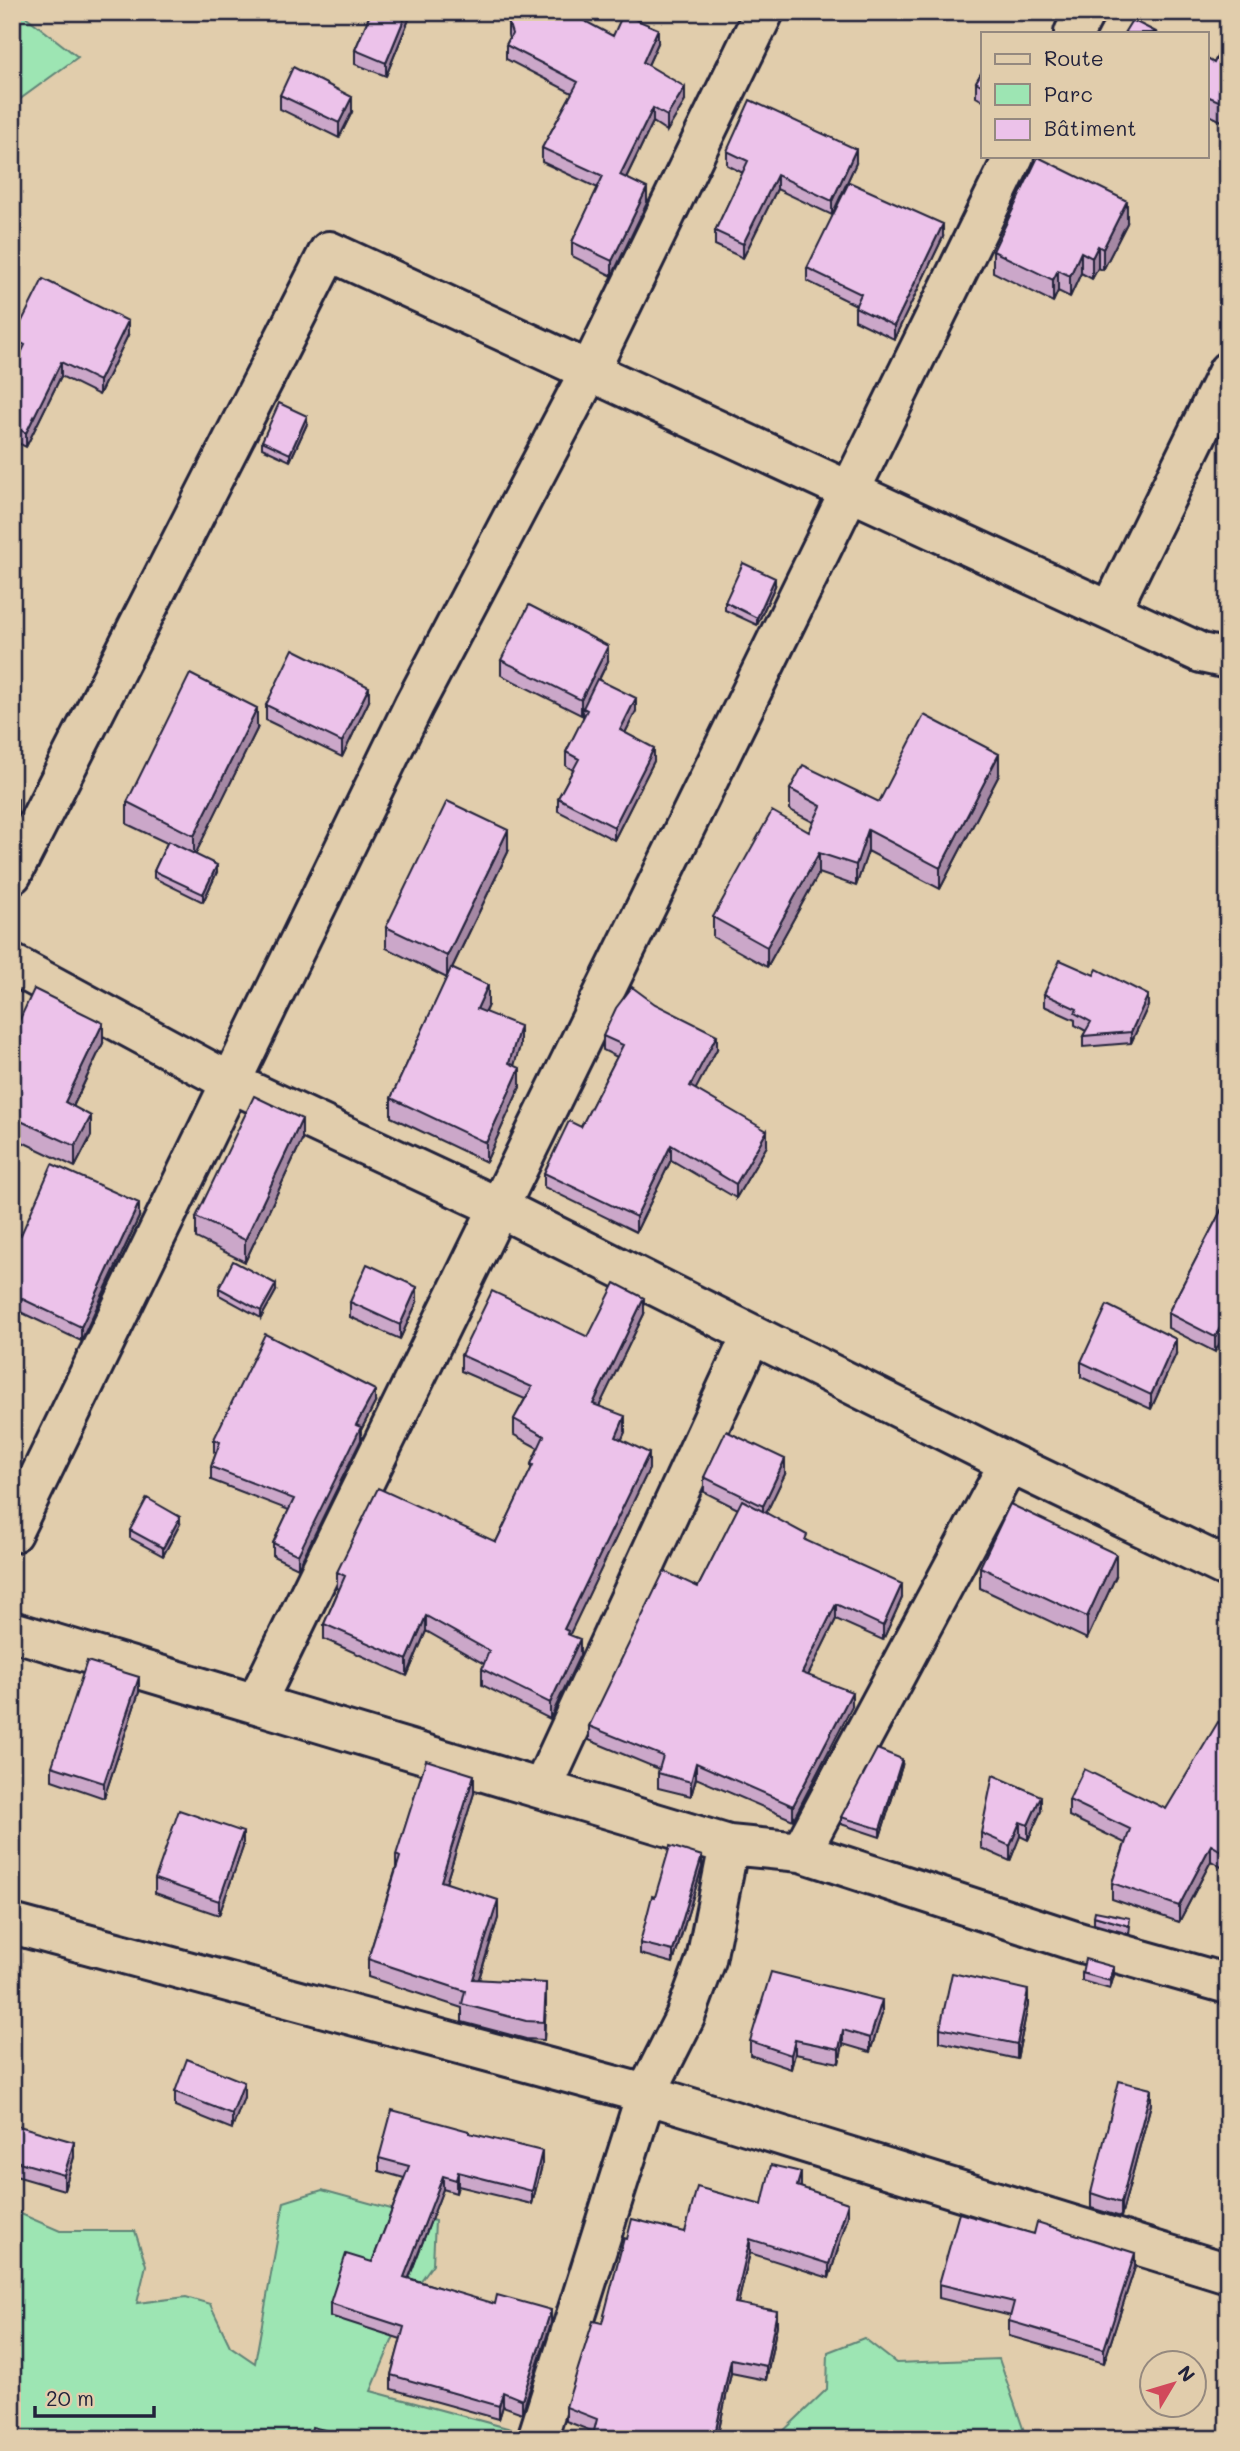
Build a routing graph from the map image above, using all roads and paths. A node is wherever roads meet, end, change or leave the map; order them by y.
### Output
1 (765, 12) edge
2 (1085, 12) edge
3 (1075, 32) edge
4 (1013, 158) edge
5 (1228, 371) edge
6 (589, 372) junction
7 (851, 491) junction
8 (1111, 610) junction
9 (1219, 649) edge
10 (12, 874) edge
11 (12, 964) edge
12 (232, 1083) junction
13 (500, 1208) junction
14 (752, 1334) junction
15 (1009, 1463) junction
16 (12, 1532) edge
17 (1228, 1568) edge
18 (12, 1631) edge
19 (256, 1703) junction
20 (542, 1789) junction
21 (729, 1845) junction
22 (801, 1852) junction
23 (12, 1924) edge
24 (1228, 1984) edge
25 (646, 2094) junction
26 (1228, 2273) edge
27 (537, 2439) edge

1 - 6 street
2 - 3 street
4 - 7 street
5 - 8 street
6 - 7 street
6 - 10 street
6 - 12 street
7 - 8 street
7 - 13 street
8 - 9 street
11 - 12 street
12 - 13 street
12 - 16 street
13 - 14 street
13 - 19 street
14 - 15 street
14 - 20 street
15 - 17 street
15 - 22 street
18 - 19 street
19 - 20 street
20 - 21 street
21 - 22 street
21 - 25 street
22 - 24 street
23 - 25 street
25 - 26 street
25 - 27 street

